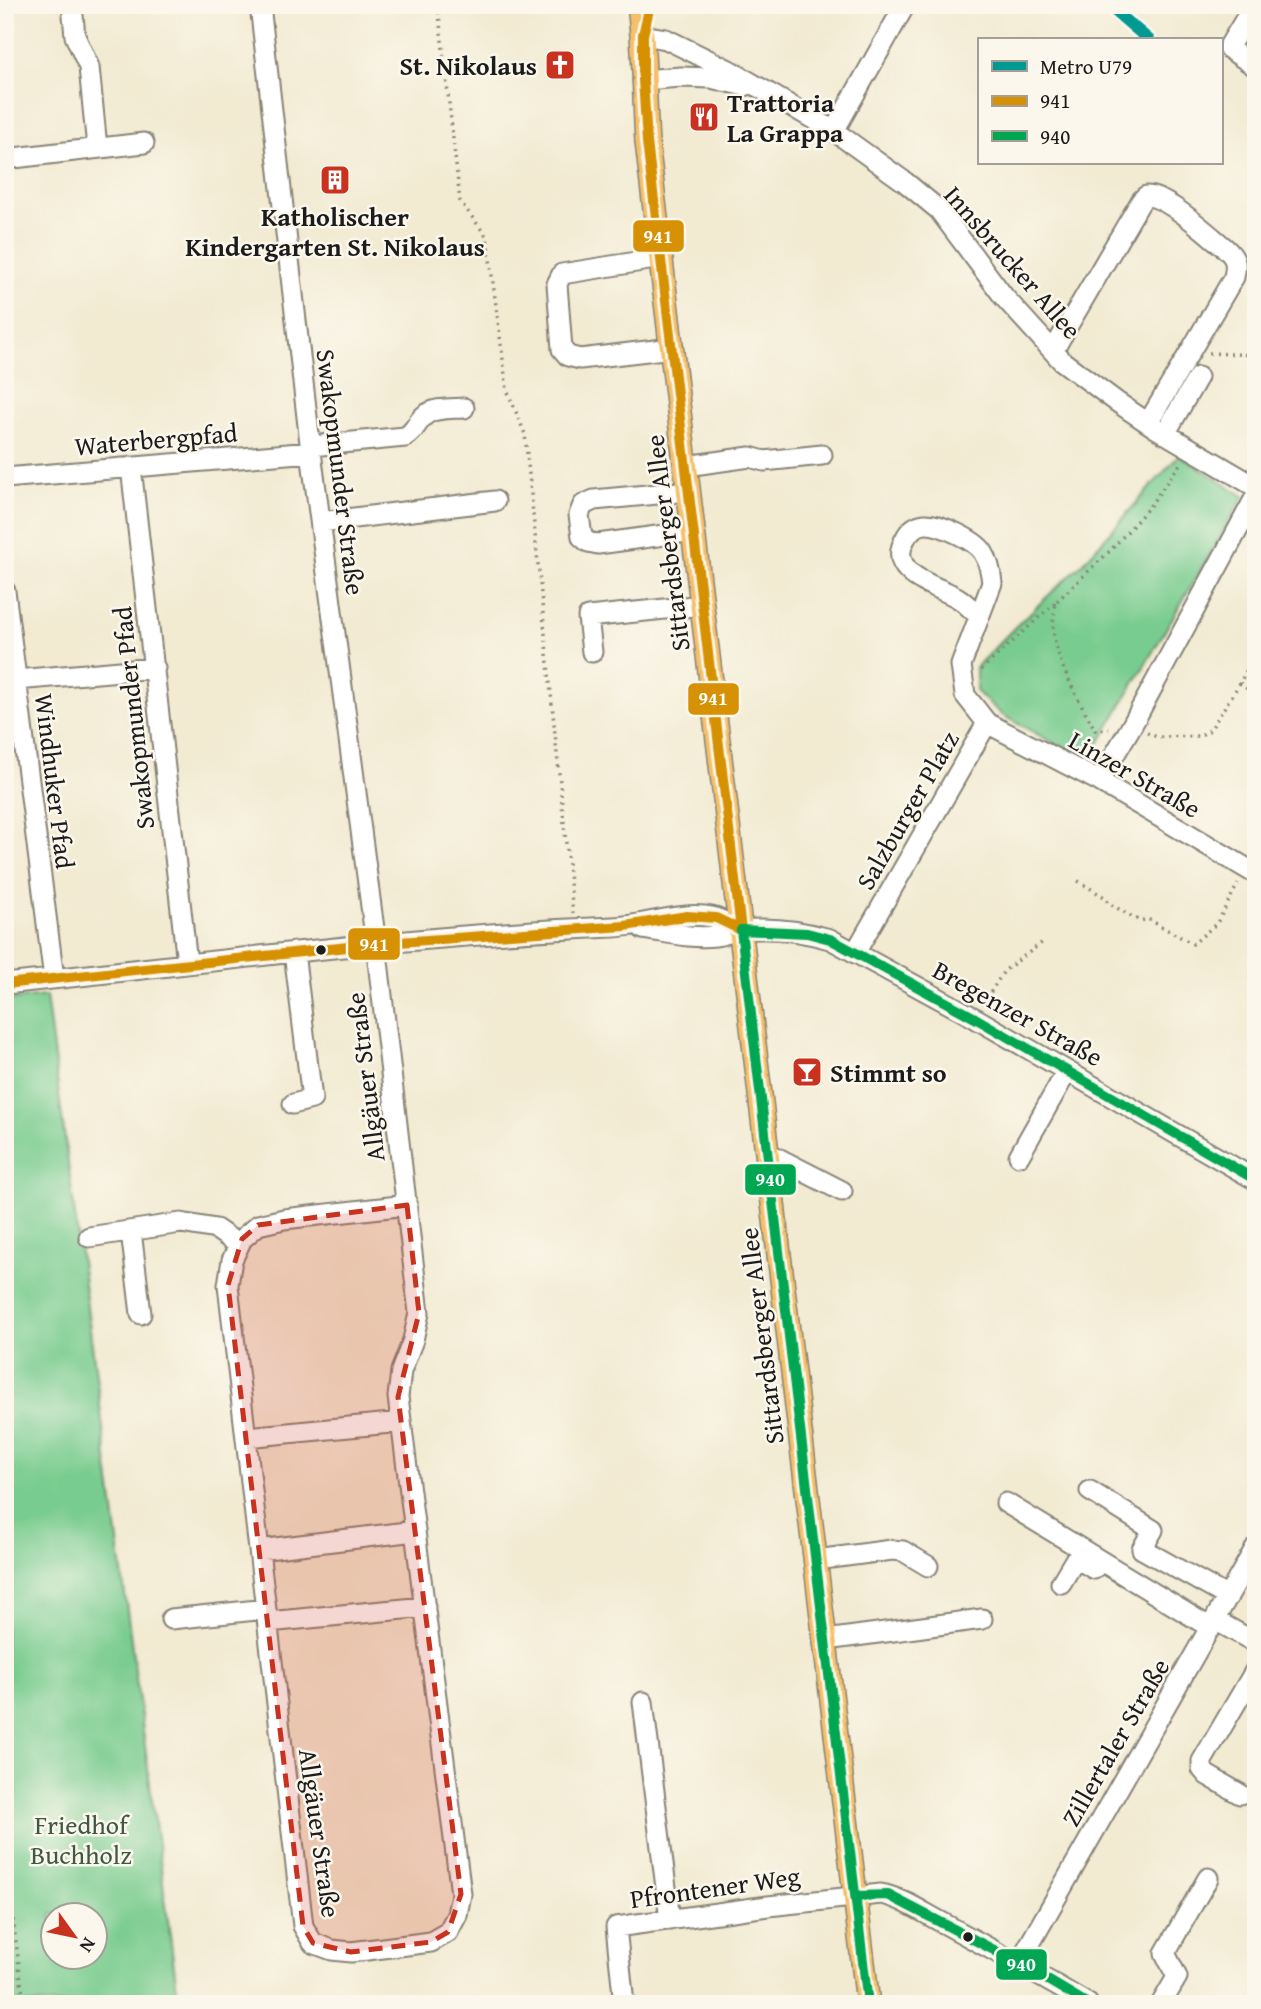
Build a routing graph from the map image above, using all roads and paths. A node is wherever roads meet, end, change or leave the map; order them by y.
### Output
1 (72, 5) edge
2 (260, 5) edge
3 (438, 5) edge
4 (639, 5) edge
5 (650, 5) edge
6 (905, 5) edge
7 (1254, 5) edge
8 (643, 35) junction
9 (1256, 67) edge
10 (643, 80) junction
11 (766, 91) junction
12 (834, 131) junction
13 (144, 143) dead end
14 (97, 148) junction
15 (5, 159) edge
16 (661, 258) junction
17 (672, 348) junction
18 (1053, 351) junction
19 (1198, 377) dead end
20 (464, 408) dead end
21 (1148, 423) junction
22 (1166, 434) junction
23 (1191, 448) junction
24 (311, 449) junction
25 (821, 455) dead end
26 (686, 466) junction
27 (131, 467) junction
28 (5, 478) edge
29 (1256, 487) edge
30 (689, 491) junction
31 (1256, 496) edge
32 (495, 502) dead end
33 (321, 522) junction
34 (694, 531) junction
35 (5, 591) edge
36 (1056, 601) junction
37 (703, 605) junction
38 (979, 615) junction
39 (592, 652) dead end
40 (1256, 652) edge
41 (155, 668) junction
42 (11, 680) edge
43 (963, 683) junction
44 (1240, 683) junction
45 (1256, 696) edge
46 (987, 723) junction
47 (1131, 727) junction
48 (1099, 781) junction
49 (1253, 873) edge
50 (1078, 881) dead end
51 (574, 929) junction
52 (741, 930) junction
53 (1043, 942) dead end
54 (376, 944) junction
55 (294, 952) junction
56 (855, 953) junction
57 (187, 963) junction
58 (54, 979) junction
59 (5, 984) edge
60 (975, 1018) junction
61 (1066, 1071) junction
62 (293, 1104) dead end
63 (768, 1153) junction
64 (1019, 1156) dead end
65 (1256, 1180) edge
66 (842, 1191) dead end
67 (407, 1205) junction
68 (131, 1231) junction
69 (89, 1237) dead end
70 (239, 1245) junction
71 (141, 1314) dead end
72 (401, 1422) junction
73 (246, 1437) junction
74 (1090, 1491) dead end
75 (1006, 1503) dead end
76 (415, 1531) junction
77 (1256, 1547) edge
78 (259, 1550) junction
79 (816, 1560) junction
80 (928, 1566) dead end
81 (1061, 1583) dead end
82 (1228, 1597) junction
83 (425, 1607) junction
84 (267, 1616) junction
85 (171, 1619) dead end
86 (982, 1619) dead end
87 (1211, 1628) junction
88 (826, 1640) junction
89 (1256, 1643) edge
90 (1256, 1669) edge
91 (643, 1702) dead end
92 (1240, 1794) dead end
93 (5, 1857) edge
94 (1208, 1878) dead end
95 (856, 1896) junction
96 (670, 1920) junction
97 (1019, 1963) junction
98 (24, 2004) edge
99 (624, 2004) edge
100 (869, 2004) edge
101 (1088, 2004) edge
102 (1161, 2004) edge

1 - 14 street
2 - 24 street, Swakopmunder Straße
3 - 51 path
4 - 8 main road, Sittardsberger Allee
5 - 8 main road, Sittardsberger Allee
6 - 12 street
7 - 9 street
8 - 10 main road, Sittardsberger Allee
8 - 11 street, Innsbrucker Allee
10 - 11 street, Innsbrucker Allee
10 - 16 main road, Sittardsberger Allee
11 - 12 street, Innsbrucker Allee
12 - 18 street, Innsbrucker Allee
13 - 14 street
14 - 15 street
16 - 17 main road, Sittardsberger Allee
16 - 17 street
17 - 26 main road, Sittardsberger Allee
18 - 21 street, Innsbrucker Allee
18 - 21 street
19 - 22 street
20 - 24 street, Waterbergpfad
21 - 22 street, Innsbrucker Allee
22 - 23 street, Innsbrucker Allee
23 - 29 street, Innsbrucker Allee
23 - 36 path
24 - 27 street, Waterbergpfad
24 - 33 street, Swakopmunder Straße
25 - 26 street
26 - 30 main road, Sittardsberger Allee
27 - 28 street, Waterbergpfad
27 - 41 street, Swakopmunder Pfad
30 - 34 main road, Sittardsberger Allee
30 - 34 street
31 - 47 street
32 - 33 street
33 - 54 street, Swakopmunder Straße
34 - 37 main road, Sittardsberger Allee
35 - 42 street, Windhuker Pfad
36 - 43 path
36 - 47 path
37 - 39 street
37 - 52 main road, Sittardsberger Allee
38 - 38 street
38 - 43 street
40 - 44 path
41 - 42 street
41 - 57 street, Swakopmunder Pfad
42 - 58 street, Windhuker Pfad
43 - 46 street, Salzburger Platz
44 - 45 path
44 - 47 path
46 - 48 street, Linzer Straße
46 - 56 street, Salzburger Platz
47 - 48 street
48 - 49 street, Linzer Straße
49 - 50 path
51 - 52 street, Bregenzer Straße
51 - 54 street, Bregenzer Straße
52 - 56 street, Bregenzer Straße
52 - 63 main road, Sittardsberger Allee
53 - 60 path
54 - 55 street, Bregenzer Straße
54 - 67 street, Allgäuer Straße
55 - 57 street, Bregenzer Straße
55 - 62 street
56 - 60 street, Bregenzer Straße
57 - 58 street, Bregenzer Straße
58 - 59 street, Bregenzer Straße
60 - 61 street, Bregenzer Straße
61 - 64 street
61 - 65 street, Bregenzer Straße
63 - 66 street
63 - 79 main road, Sittardsberger Allee
67 - 70 street
67 - 72 street, Allgäuer Straße
68 - 69 street
68 - 70 street
68 - 71 street
70 - 73 street, Allgäuer Straße
72 - 73 street
72 - 76 street, Allgäuer Straße
73 - 78 street, Allgäuer Straße
74 - 82 street
75 - 87 street
76 - 78 street
76 - 83 street, Allgäuer Straße
77 - 82 street, Zillertaler Straße
78 - 84 street, Allgäuer Straße
79 - 80 street
79 - 88 main road, Sittardsberger Allee
81 - 87 street
82 - 87 street, Zillertaler Straße
83 - 84 street
83 - 84 street, Allgäuer Straße
84 - 85 street
86 - 88 street
87 - 89 street
87 - 97 street, Zillertaler Straße
88 - 95 main road, Sittardsberger Allee
90 - 92 street
91 - 96 street
93 - 98 path
94 - 102 street
95 - 96 street, Pfrontener Weg
95 - 97 street, Pfrontener Weg
95 - 100 main road, Sittardsberger Allee
96 - 99 street, Pfrontener Weg
97 - 101 street, Pfrontener Weg

